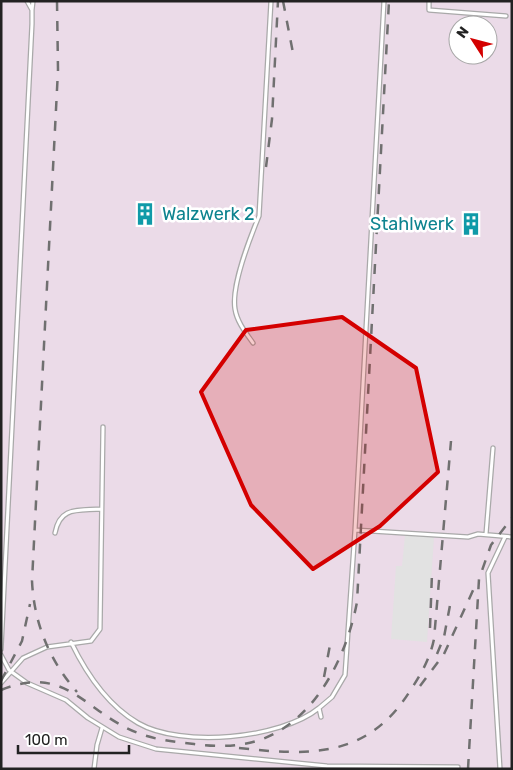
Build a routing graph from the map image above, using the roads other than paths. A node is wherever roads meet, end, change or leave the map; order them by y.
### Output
1 (27, 1) edge
2 (33, 1) edge
3 (271, 1) edge
4 (384, 1) edge
5 (429, 1) edge
6 (32, 10) junction
7 (506, 16) dead end
8 (253, 343) dead end
9 (103, 427) dead end
10 (492, 448) dead end
11 (101, 509) junction
12 (355, 530) junction
13 (55, 533) dead end
14 (486, 534) junction
15 (505, 537) junction
16 (512, 537) edge
17 (71, 642) junction
18 (1, 649) edge
19 (1, 655) edge
20 (11, 672) junction
21 (1, 683) edge
22 (319, 708) junction
23 (321, 717) dead end
24 (102, 728) junction
25 (321, 767) edge
26 (458, 767) dead end
27 (94, 769) edge
28 (500, 769) edge

1 - 6 lane
2 - 6 lane
3 - 8 lane
4 - 12 lane
5 - 7 lane
6 - 18 lane
9 - 11 lane
10 - 14 lane
11 - 13 lane
11 - 17 lane
12 - 14 lane
12 - 22 lane
14 - 15 lane
15 - 16 lane
15 - 28 lane
17 - 20 lane
17 - 22 lane
19 - 20 lane
20 - 21 lane
20 - 24 lane
22 - 23 lane
24 - 25 lane
24 - 27 lane
25 - 26 lane

